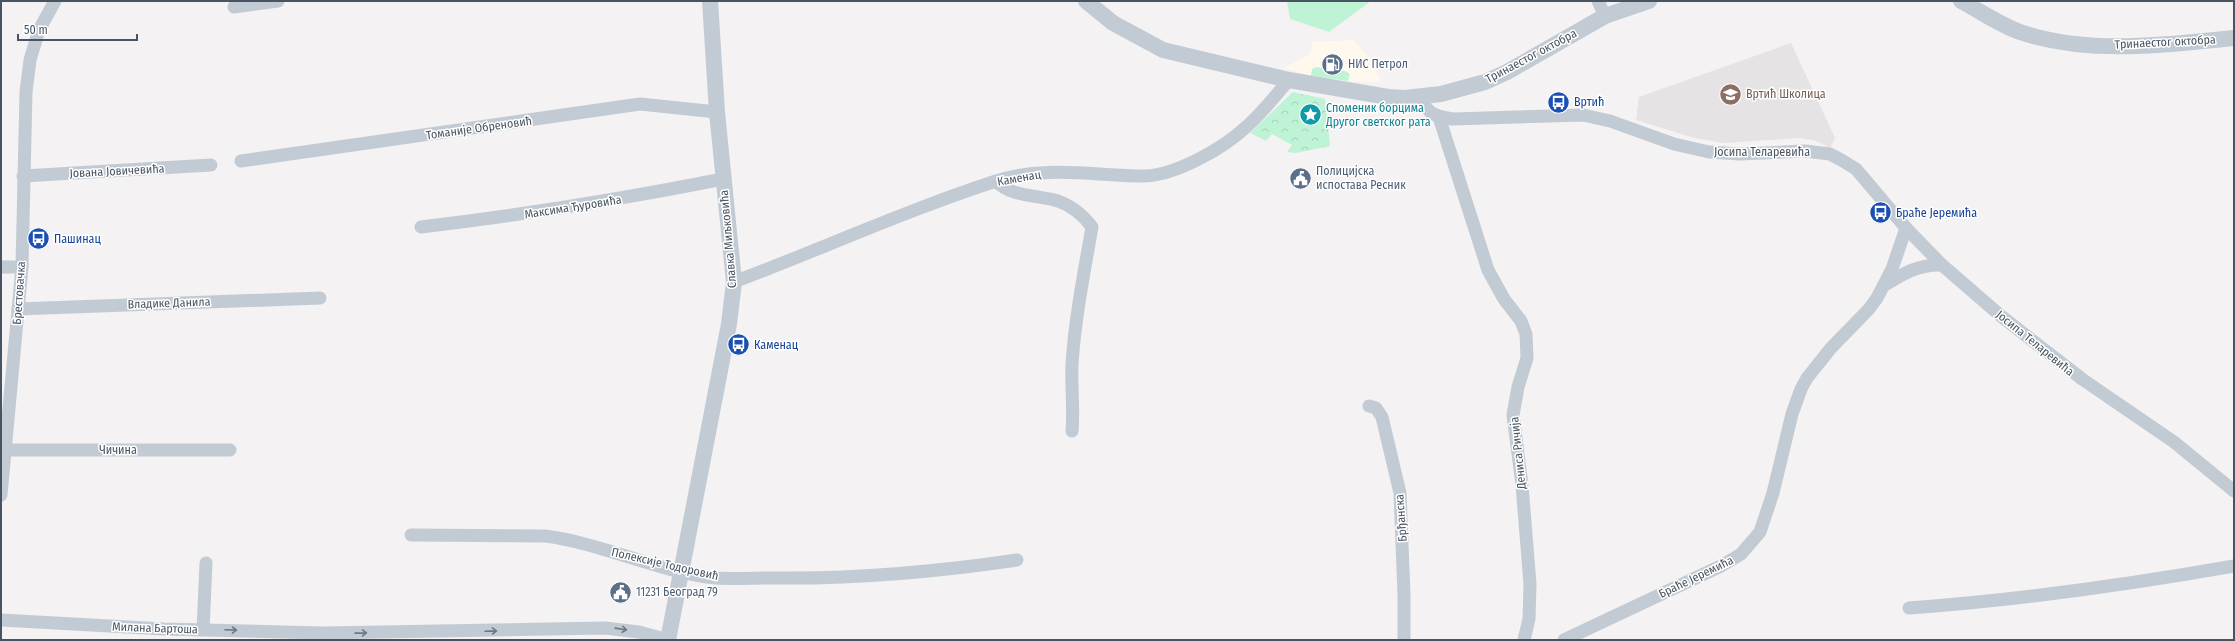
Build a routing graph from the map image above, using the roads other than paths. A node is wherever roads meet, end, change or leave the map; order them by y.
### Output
1 (55, 1) edge
2 (278, 1) edge
3 (710, 1) edge
4 (1086, 1) edge
5 (1598, 1) edge
6 (1649, 1) edge
7 (1961, 1) edge
8 (234, 7) dead end
9 (1605, 16) junction
10 (2234, 38) edge
11 (1290, 80) junction
12 (1422, 98) junction
13 (717, 112) junction
14 (1439, 117) junction
15 (241, 161) dead end
16 (211, 166) dead end
17 (24, 176) junction
18 (723, 179) junction
19 (996, 181) junction
20 (421, 227) dead end
21 (1906, 228) junction
22 (1942, 265) junction
23 (1, 267) edge
24 (22, 267) junction
25 (734, 282) junction
26 (1885, 285) junction
27 (320, 298) dead end
28 (18, 309) junction
29 (1369, 406) dead end
30 (1072, 431) dead end
31 (5, 450) junction
32 (230, 450) dead end
33 (2234, 491) edge
34 (1, 495) edge
35 (411, 535) dead end
36 (1017, 560) dead end
37 (206, 563) dead end
38 (2234, 566) edge
39 (682, 571) junction
40 (1909, 608) dead end
41 (1, 620) edge
42 (203, 630) junction
43 (164, 634) edge
44 (668, 640) edge
45 (1404, 640) edge
46 (1524, 640) edge
47 (1564, 640) edge

1 - 17 street, Брестовачка
2 - 8 street
3 - 13 street, Славка Миљковића
4 - 11 street, Тринаестог октобра
5 - 9 street
6 - 9 street, Тринаестог октобра
7 - 10 street, Тринаестог октобра
9 - 12 street, Тринаестог октобра
11 - 12 street, Тринаестог октобра
11 - 19 street, Каменац
12 - 14 street
13 - 15 street, Томаније Обреновић
13 - 18 street, Славка Миљковића
14 - 21 street, Јосипа Теларевића
14 - 46 street, Дениса Ричија
16 - 17 street, Јована Јовичевића
17 - 24 street, Брестовачка
18 - 20 street, Максима Ђуровића
18 - 25 street, Славка Миљковића
19 - 25 street, Каменац
19 - 30 street
21 - 22 street, Јосипа Теларевића
21 - 26 street, Браће Јеремића
22 - 26 street, Браће Јеремића
22 - 33 street, Јосипа Теларевића
23 - 24 street
24 - 28 street, Брестовачка
25 - 39 street, Славка Миљковића
26 - 47 street, Браће Јеремића
27 - 28 street, Владике Данила
28 - 31 street, Брестовачка
29 - 45 street, Брђанска
31 - 32 street, Чичина
31 - 34 street, Брестовачка
35 - 39 street, Полексије Тодоровић
36 - 39 street, Полексије Тодоровић
37 - 42 street
38 - 40 street
39 - 44 street, Славка Миљковића
41 - 43 street, Милана Бартоша
42 - 43 street, Милана Бартоша
42 -> 44 street, Милана Бартоша

